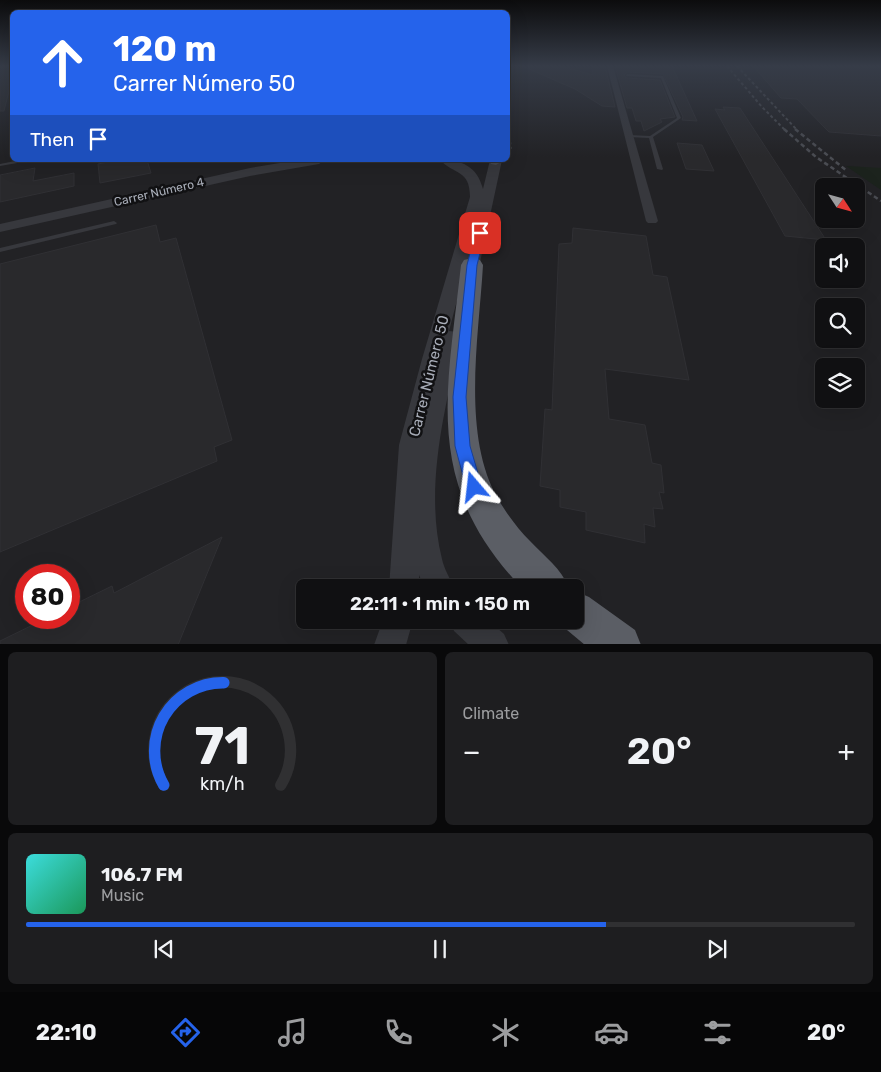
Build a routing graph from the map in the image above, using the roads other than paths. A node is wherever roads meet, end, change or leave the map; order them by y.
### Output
1 (618, 96) edge
2 (670, 96) edge
3 (629, 136) junction
4 (651, 137) junction
5 (17, 162) edge
6 (242, 162) edge
7 (299, 162) edge
8 (450, 162) edge
9 (496, 162) edge
10 (0, 165) edge
11 (660, 169) dead end
12 (0, 215) edge
13 (652, 221) dead end
14 (114, 222) dead end
15 (0, 228) edge
16 (0, 250) edge
17 (472, 265) junction
18 (404, 579) edge
19 (435, 579) edge
20 (541, 579) edge
21 (584, 618) edge
22 (395, 629) edge
23 (475, 629) edge
24 (390, 644) edge
25 (493, 644) edge
26 (620, 644) edge

1 - 3 street
2 - 4 lane
3 - 4 lane
3 - 13 street
4 - 11 lane
5 - 10 lane
6 - 12 street, Carrer Número 4
7 - 15 street, Carrer Número 4
8 - 18 street, Carrer Número 50
9 - 17 street, Carrer Número 50
14 - 16 lane
17 - 19 street, Carrer Número 50
17 - 20 highway
21 - 26 highway
22 - 24 street
23 - 25 street

